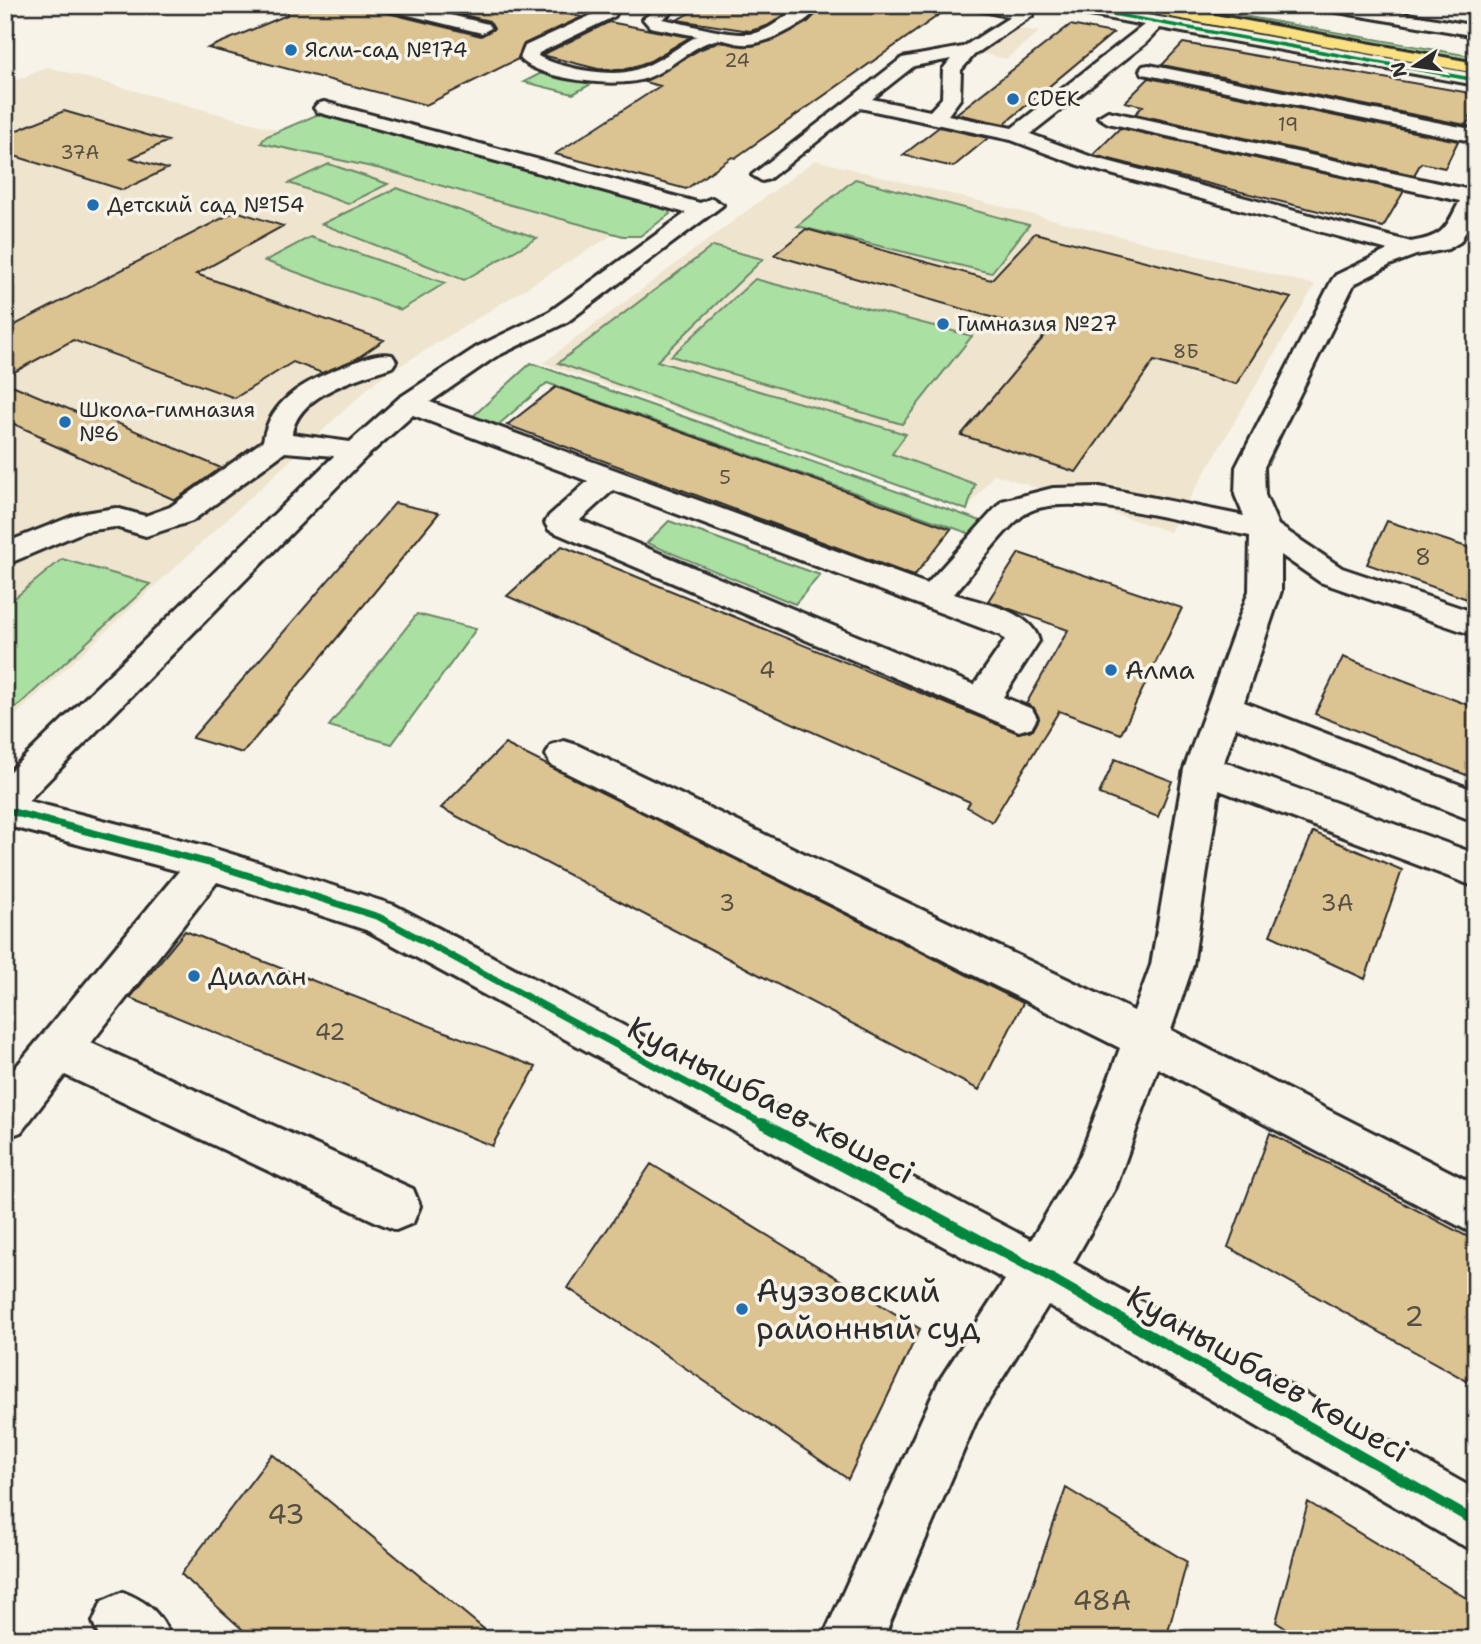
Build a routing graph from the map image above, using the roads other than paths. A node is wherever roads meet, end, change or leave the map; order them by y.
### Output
1 (386, 5) edge
2 (585, 5) edge
3 (674, 5) edge
4 (814, 5) edge
5 (978, 5) edge
6 (1063, 5) edge
7 (1132, 5) edge
8 (1216, 5) edge
9 (1325, 5) edge
10 (608, 12) junction
11 (651, 19) junction
12 (1156, 22) junction
13 (482, 28) dead end
14 (1476, 30) edge
15 (713, 34) junction
16 (968, 51) junction
17 (1476, 51) edge
18 (1476, 68) edge
19 (1149, 70) dead end
20 (1476, 80) edge
21 (857, 102) junction
22 (324, 108) dead end
23 (1108, 117) dead end
24 (934, 119) junction
25 (1016, 135) junction
26 (1476, 136) edge
27 (762, 175) dead end
28 (1474, 194) edge
29 (1438, 248) junction
30 (383, 361) dead end
31 (409, 404) junction
32 (277, 444) junction
33 (356, 451) junction
34 (608, 478) junction
35 (1265, 530) junction
36 (5, 555) edge
37 (932, 598) junction
38 (1476, 625) edge
39 (981, 702) junction
40 (1224, 708) junction
41 (1019, 718) dead end
42 (564, 755) dead end
43 (1203, 769) junction
44 (5, 800) edge
45 (1476, 807) edge
46 (5, 810) edge
47 (209, 863) junction
48 (1476, 871) edge
49 (1146, 1039) junction
50 (58, 1050) junction
51 (5, 1116) edge
52 (396, 1206) dead end
53 (1476, 1211) edge
54 (1040, 1272) junction
55 (1476, 1522) edge
56 (852, 1639) edge

1 - 13 street
2 - 10 street
3 - 11 street
4 - 15 street
5 - 16 street
6 - 12 street
7 - 18 main road
8 - 17 main road
9 - 14 street
10 - 11 street
10 - 15 street
11 - 15 street
12 - 20 street
12 - 25 street
16 - 21 street
16 - 24 street
19 - 26 street
21 - 24 street
21 - 27 street
22 - 31 street
23 - 28 street
24 - 25 street
25 - 29 street
28 - 29 street
29 - 35 street
30 - 32 street
31 - 33 street
31 - 34 street
32 - 33 street
32 - 36 street
33 - 44 street
34 - 37 street
34 - 39 street
35 - 37 street
35 - 38 street
35 - 40 street
37 - 39 street
39 - 41 street
40 - 43 street
40 - 45 street
42 - 49 street
43 - 48 street
43 - 49 street
46 - 47 street, Қуанышбаев көшесі
47 - 50 street
47 - 54 street, Қуанышбаев көшесі
49 - 53 street
49 - 54 street
50 - 51 street
50 - 52 street
54 - 55 street, Қуанышбаев көшесі
54 - 56 street

